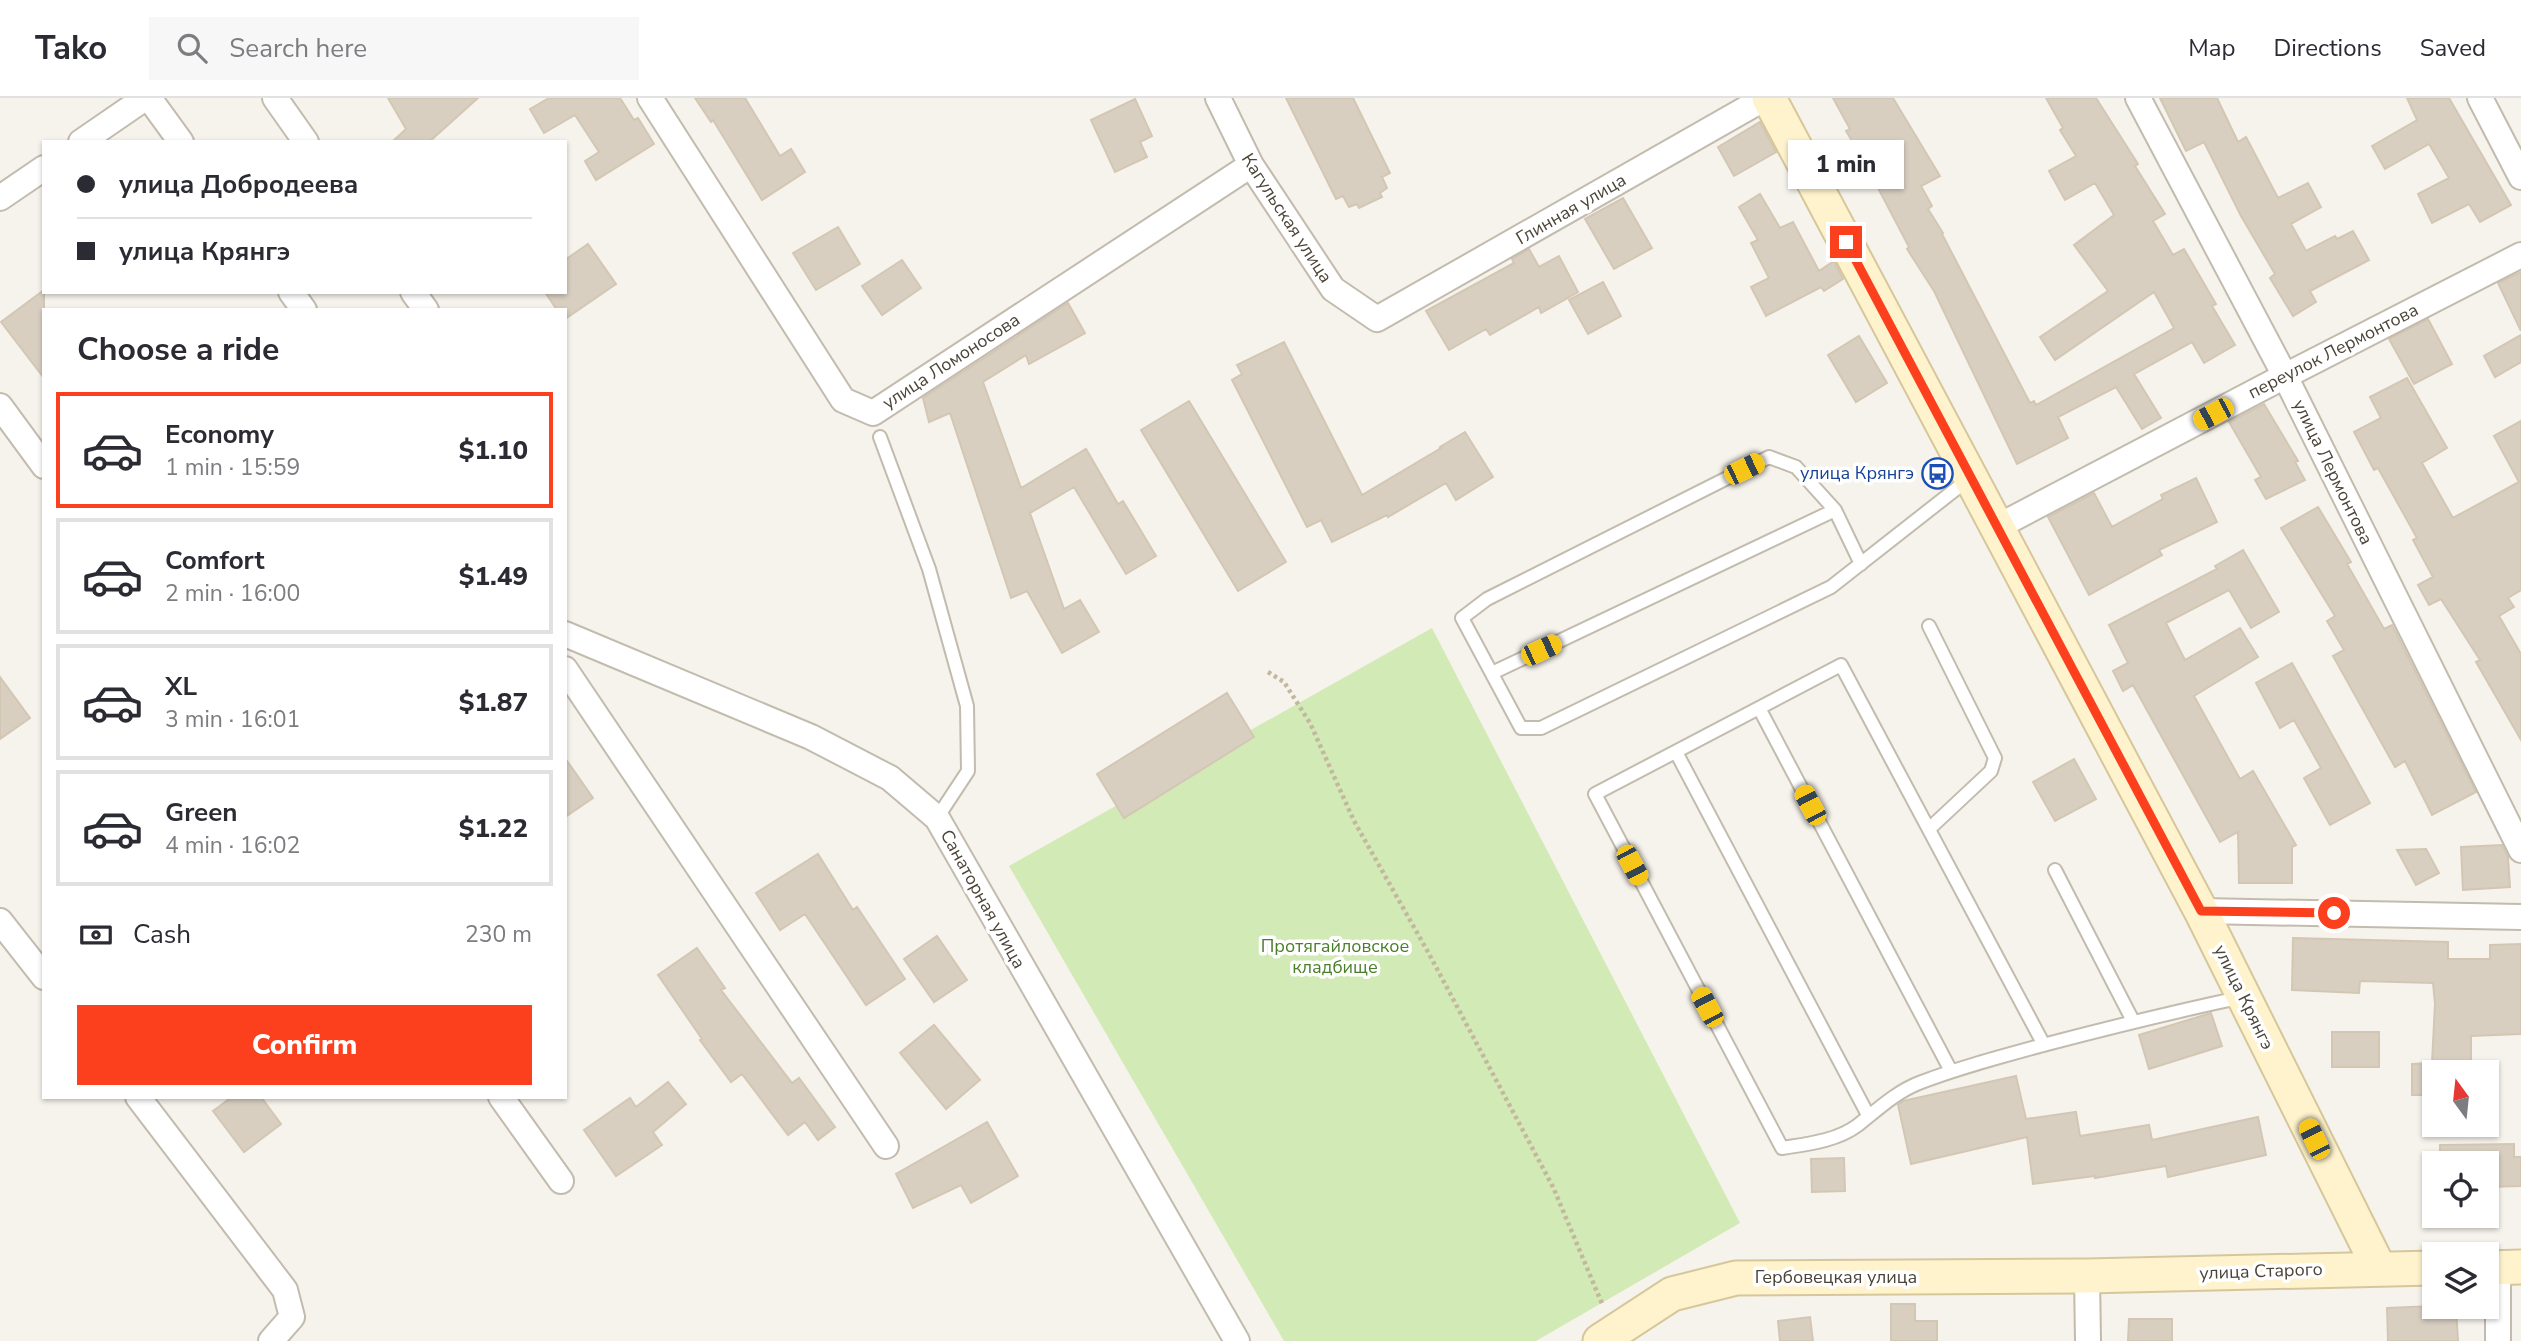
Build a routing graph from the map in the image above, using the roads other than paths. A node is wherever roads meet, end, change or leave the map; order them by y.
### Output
1 (147, 98) edge
2 (275, 98) edge
3 (649, 98) edge
4 (1218, 98) edge
5 (1767, 98) edge
6 (2138, 98) edge
7 (2480, 98) edge
8 (84, 140) edge
9 (179, 140) edge
10 (305, 140) edge
11 (1251, 165) junction
12 (42, 169) edge
13 (2521, 177) edge
14 (0, 198) edge
15 (2521, 255) edge
16 (1377, 319) joint
17 (2285, 376) junction
18 (0, 406) edge
19 (880, 437) dead end
20 (42, 463) edge
21 (1971, 478) junction
22 (1835, 510) junction
23 (1997, 527) junction
24 (1861, 564) junction
25 (1929, 626) dead end
26 (567, 635) edge
27 (567, 672) edge
28 (1492, 673) junction
29 (1759, 708) junction
30 (1676, 752) junction
31 (937, 818) junction
32 (1929, 829) junction
33 (2521, 850) edge
34 (2055, 870) dead end
35 (2201, 911) junction
36 (2521, 917) edge
37 (0, 920) edge
38 (42, 974) edge
39 (2244, 997) junction
40 (2133, 1021) junction
41 (2044, 1045) junction
42 (1951, 1071) junction
43 (140, 1099) edge
44 (502, 1099) edge
45 (1868, 1115) junction
46 (886, 1146) dead end
47 (561, 1181) dead end
48 (2379, 1268) junction
49 (2422, 1268) edge
50 (2502, 1268) edge
51 (2087, 1276) junction
52 (1607, 1336) edge
53 (271, 1341) edge
54 (1237, 1341) edge
55 (2088, 1341) edge
56 (2498, 1341) edge

1 - 8 street
1 - 9 street
2 - 10 street
3 - 11 street, улица Ломоносова
4 - 11 street, Кагульская улица
5 - 16 street, Глинная улица
5 - 21 street, улица Крянгэ
6 - 17 street, улица Лермонтова
7 - 13 street
11 - 16 street, Кагульская улица
12 - 14 street
15 - 17 street, переулок Лермонтова
17 - 23 street, переулок Лермонтова
17 - 33 street, улица Лермонтова
18 - 20 street
19 - 31 lane
21 - 23 street, улица Крянгэ
21 - 24 lane
22 - 24 lane
22 - 28 lane
22 - 28 lane
23 - 35 street, улица Крянгэ
24 - 28 lane
25 - 32 lane
26 - 31 street, Санаторная улица
27 - 46 street
29 - 30 lane
29 - 32 lane
29 - 42 lane
30 - 45 lane
30 - 45 lane
31 - 54 street, Санаторная улица
32 - 41 lane
34 - 40 lane
35 - 36 street
35 - 39 street, улица Крянгэ
37 - 38 street
39 - 40 lane
39 - 48 street, улица Крянгэ
40 - 41 lane
41 - 42 lane
42 - 45 lane
43 - 53 street
44 - 47 street
48 - 49 street, улица Старого
48 - 51 street, улица Старого
50 - 56 street
51 - 52 street, Гербовецкая улица
51 - 55 street

